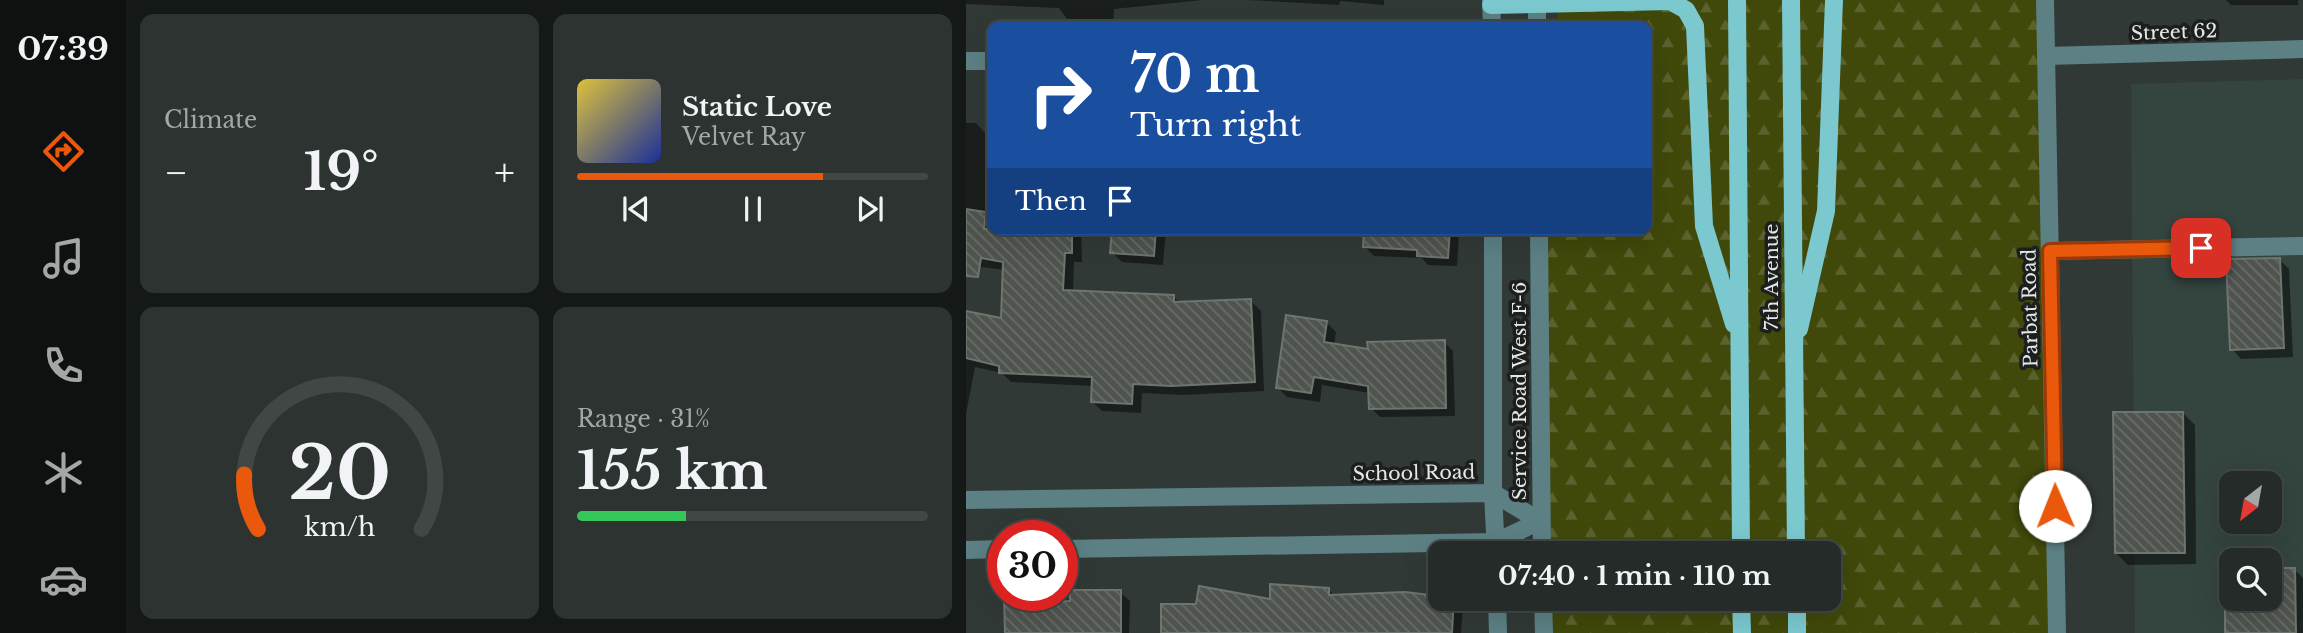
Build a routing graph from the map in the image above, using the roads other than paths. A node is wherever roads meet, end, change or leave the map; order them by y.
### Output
1 (1737, 0) edge
2 (1791, 0) edge
3 (1834, 0) edge
4 (2045, 0) edge
5 (1537, 2) edge
6 (1491, 3) edge
7 (1492, 21) edge
8 (1537, 21) edge
9 (2303, 49) edge
10 (2046, 56) junction
11 (966, 61) edge
12 (987, 61) edge
13 (1493, 235) edge
14 (1539, 235) edge
15 (2302, 246) edge
16 (2050, 251) junction
17 (1740, 344) junction
18 (1792, 361) junction
19 (1493, 494) junction
20 (966, 500) edge
21 (1541, 522) junction
22 (1496, 541) edge
23 (1508, 541) edge
24 (1542, 541) edge
25 (1741, 541) edge
26 (1796, 541) edge
27 (1428, 548) edge
28 (1078, 549) edge
29 (966, 550) edge
30 (987, 550) edge
31 (1497, 611) edge
32 (1543, 611) edge
33 (1741, 611) edge
34 (1797, 611) edge
35 (2057, 624) edge
36 (1498, 633) edge
37 (1544, 633) edge
38 (1742, 633) edge
39 (1797, 633) edge
40 (2050, 633) edge

1 - 17 main road, 7th Avenue
2 - 18 main road, 7th Avenue
3 - 18 main road
4 - 10 street, Parbat Road
5 - 6 main road
5 - 8 street
5 - 17 main road
6 - 7 street
9 - 10 street, Street 62
10 - 16 street, Parbat Road
11 - 12 street
13 - 19 street, Service Road West F-6
14 - 21 street, Service Road West F-6
15 - 16 street
16 - 35 street, Parbat Road
17 - 25 main road, 7th Avenue
18 - 26 main road, 7th Avenue
19 - 20 street, School Road
19 - 21 street, School Road
19 - 22 street, Service Road West F-6
21 - 23 street
21 - 24 street, Service Road West F-6
27 - 28 street
29 - 30 street
31 - 36 street
32 - 37 street
33 - 38 main road
34 - 39 main road
35 - 40 street, Parbat Road

